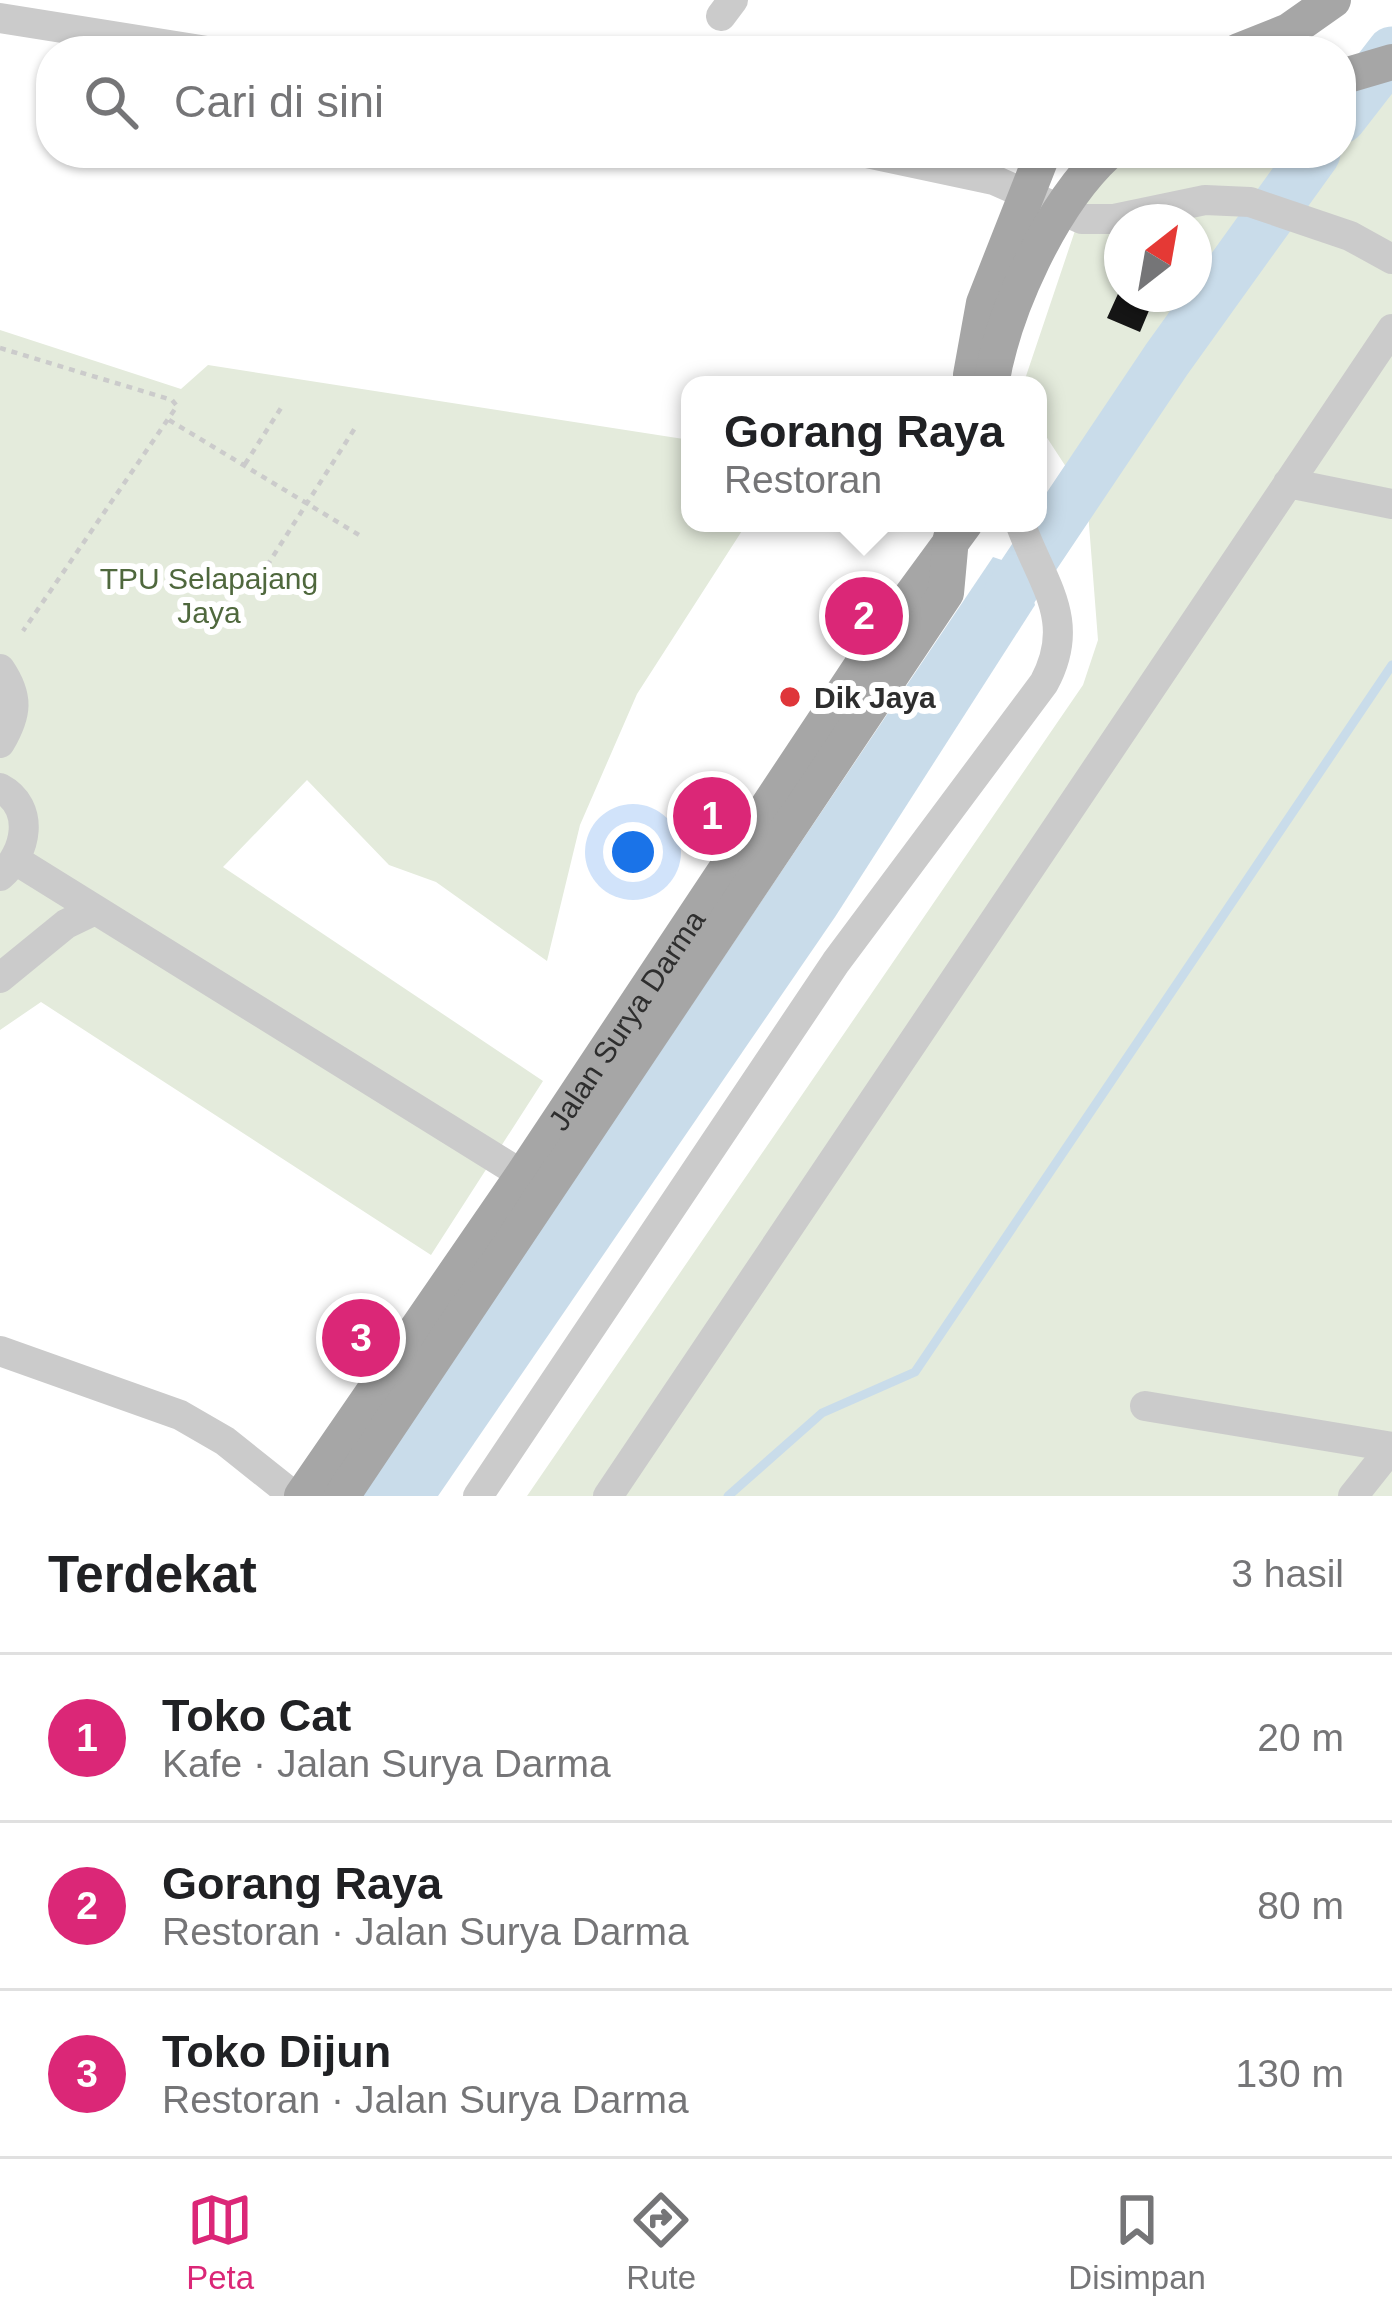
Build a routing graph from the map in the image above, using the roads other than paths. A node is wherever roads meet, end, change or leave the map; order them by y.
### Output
1 (1333, 0) edge
2 (0, 18) edge
3 (113, 36) edge
4 (1276, 36) edge
5 (1392, 62) edge
6 (1356, 72) edge
7 (938, 168) edge
8 (1037, 168) edge
9 (1094, 168) edge
10 (1392, 259) edge
11 (1392, 328) edge
12 (972, 376) edge
13 (993, 376) edge
14 (1288, 482) junction
15 (1392, 504) edge
16 (955, 532) edge
17 (1023, 532) edge
18 (0, 669) edge
19 (0, 743) edge
20 (0, 788) edge
21 (9, 868) edge
22 (95, 910) junction
23 (0, 978) edge
24 (535, 1183) junction
25 (0, 1351) edge
26 (1145, 1406) dead end
27 (1392, 1447) edge
28 (298, 1496) edge
29 (342, 1496) edge
30 (478, 1496) edge
31 (608, 1496) edge
32 (1353, 1496) edge

1 - 4 main road
2 - 3 street
5 - 6 main road
7 - 10 street
8 - 12 main road
9 - 13 main road
11 - 14 street
14 - 15 street
14 - 31 street
16 - 24 main road, Jalan Surya Darma
17 - 30 street
18 - 19 street
20 - 21 street
21 - 22 street
22 - 23 street
22 - 24 street
24 - 28 main road, Jalan Surya Darma
24 - 29 main road, Jalan Surya Darma
25 - 28 street
26 - 27 street
27 - 32 street

